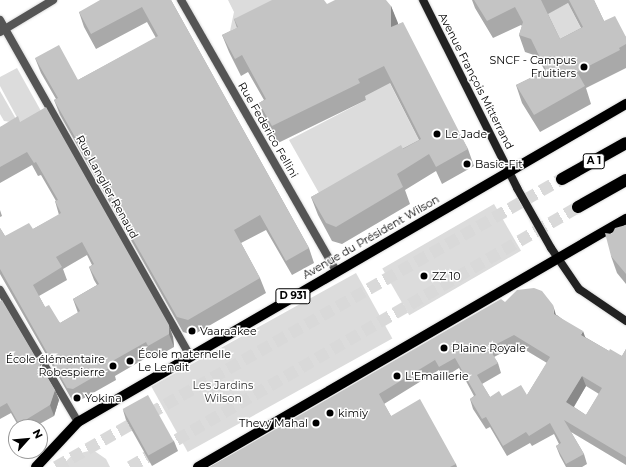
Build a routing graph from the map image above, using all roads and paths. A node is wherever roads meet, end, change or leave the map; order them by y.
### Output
1 (53, 0) edge
2 (181, 0) edge
3 (423, 0) edge
4 (0, 20) edge
5 (3, 31) edge
6 (626, 104) edge
7 (626, 143) edge
8 (509, 172) junction
9 (562, 179) tunnel mouth
10 (626, 180) edge
11 (578, 207) tunnel mouth
12 (626, 219) edge
13 (558, 259) junction
14 (336, 271) junction
15 (0, 290) edge
16 (626, 321) edge
17 (190, 356) junction
18 (78, 422) junction
19 (36, 467) edge
20 (198, 467) edge

1 - 5 street
2 - 14 street, Rue Federico Fellini
3 - 8 main road, Avenue François Mitterrand
4 - 5 street, Rue Langlier Renaud
5 - 17 street, Rue Langlier Renaud
6 - 8 main road, Avenue du Président Wilson / D 931
7 - 9 highway, A 1
8 - 13 main road, Avenue François Mitterrand
8 - 14 main road, Avenue du Président Wilson / D 931
10 - 11 highway
12 - 13 main road
13 - 16 main road, Avenue François Mitterrand
13 - 20 main road
14 - 17 main road, Avenue du Président Wilson / D 931
15 - 18 street
17 - 18 main road, Avenue du Président Wilson / D 931
18 - 19 main road, Avenue du Président Wilson / D 931

